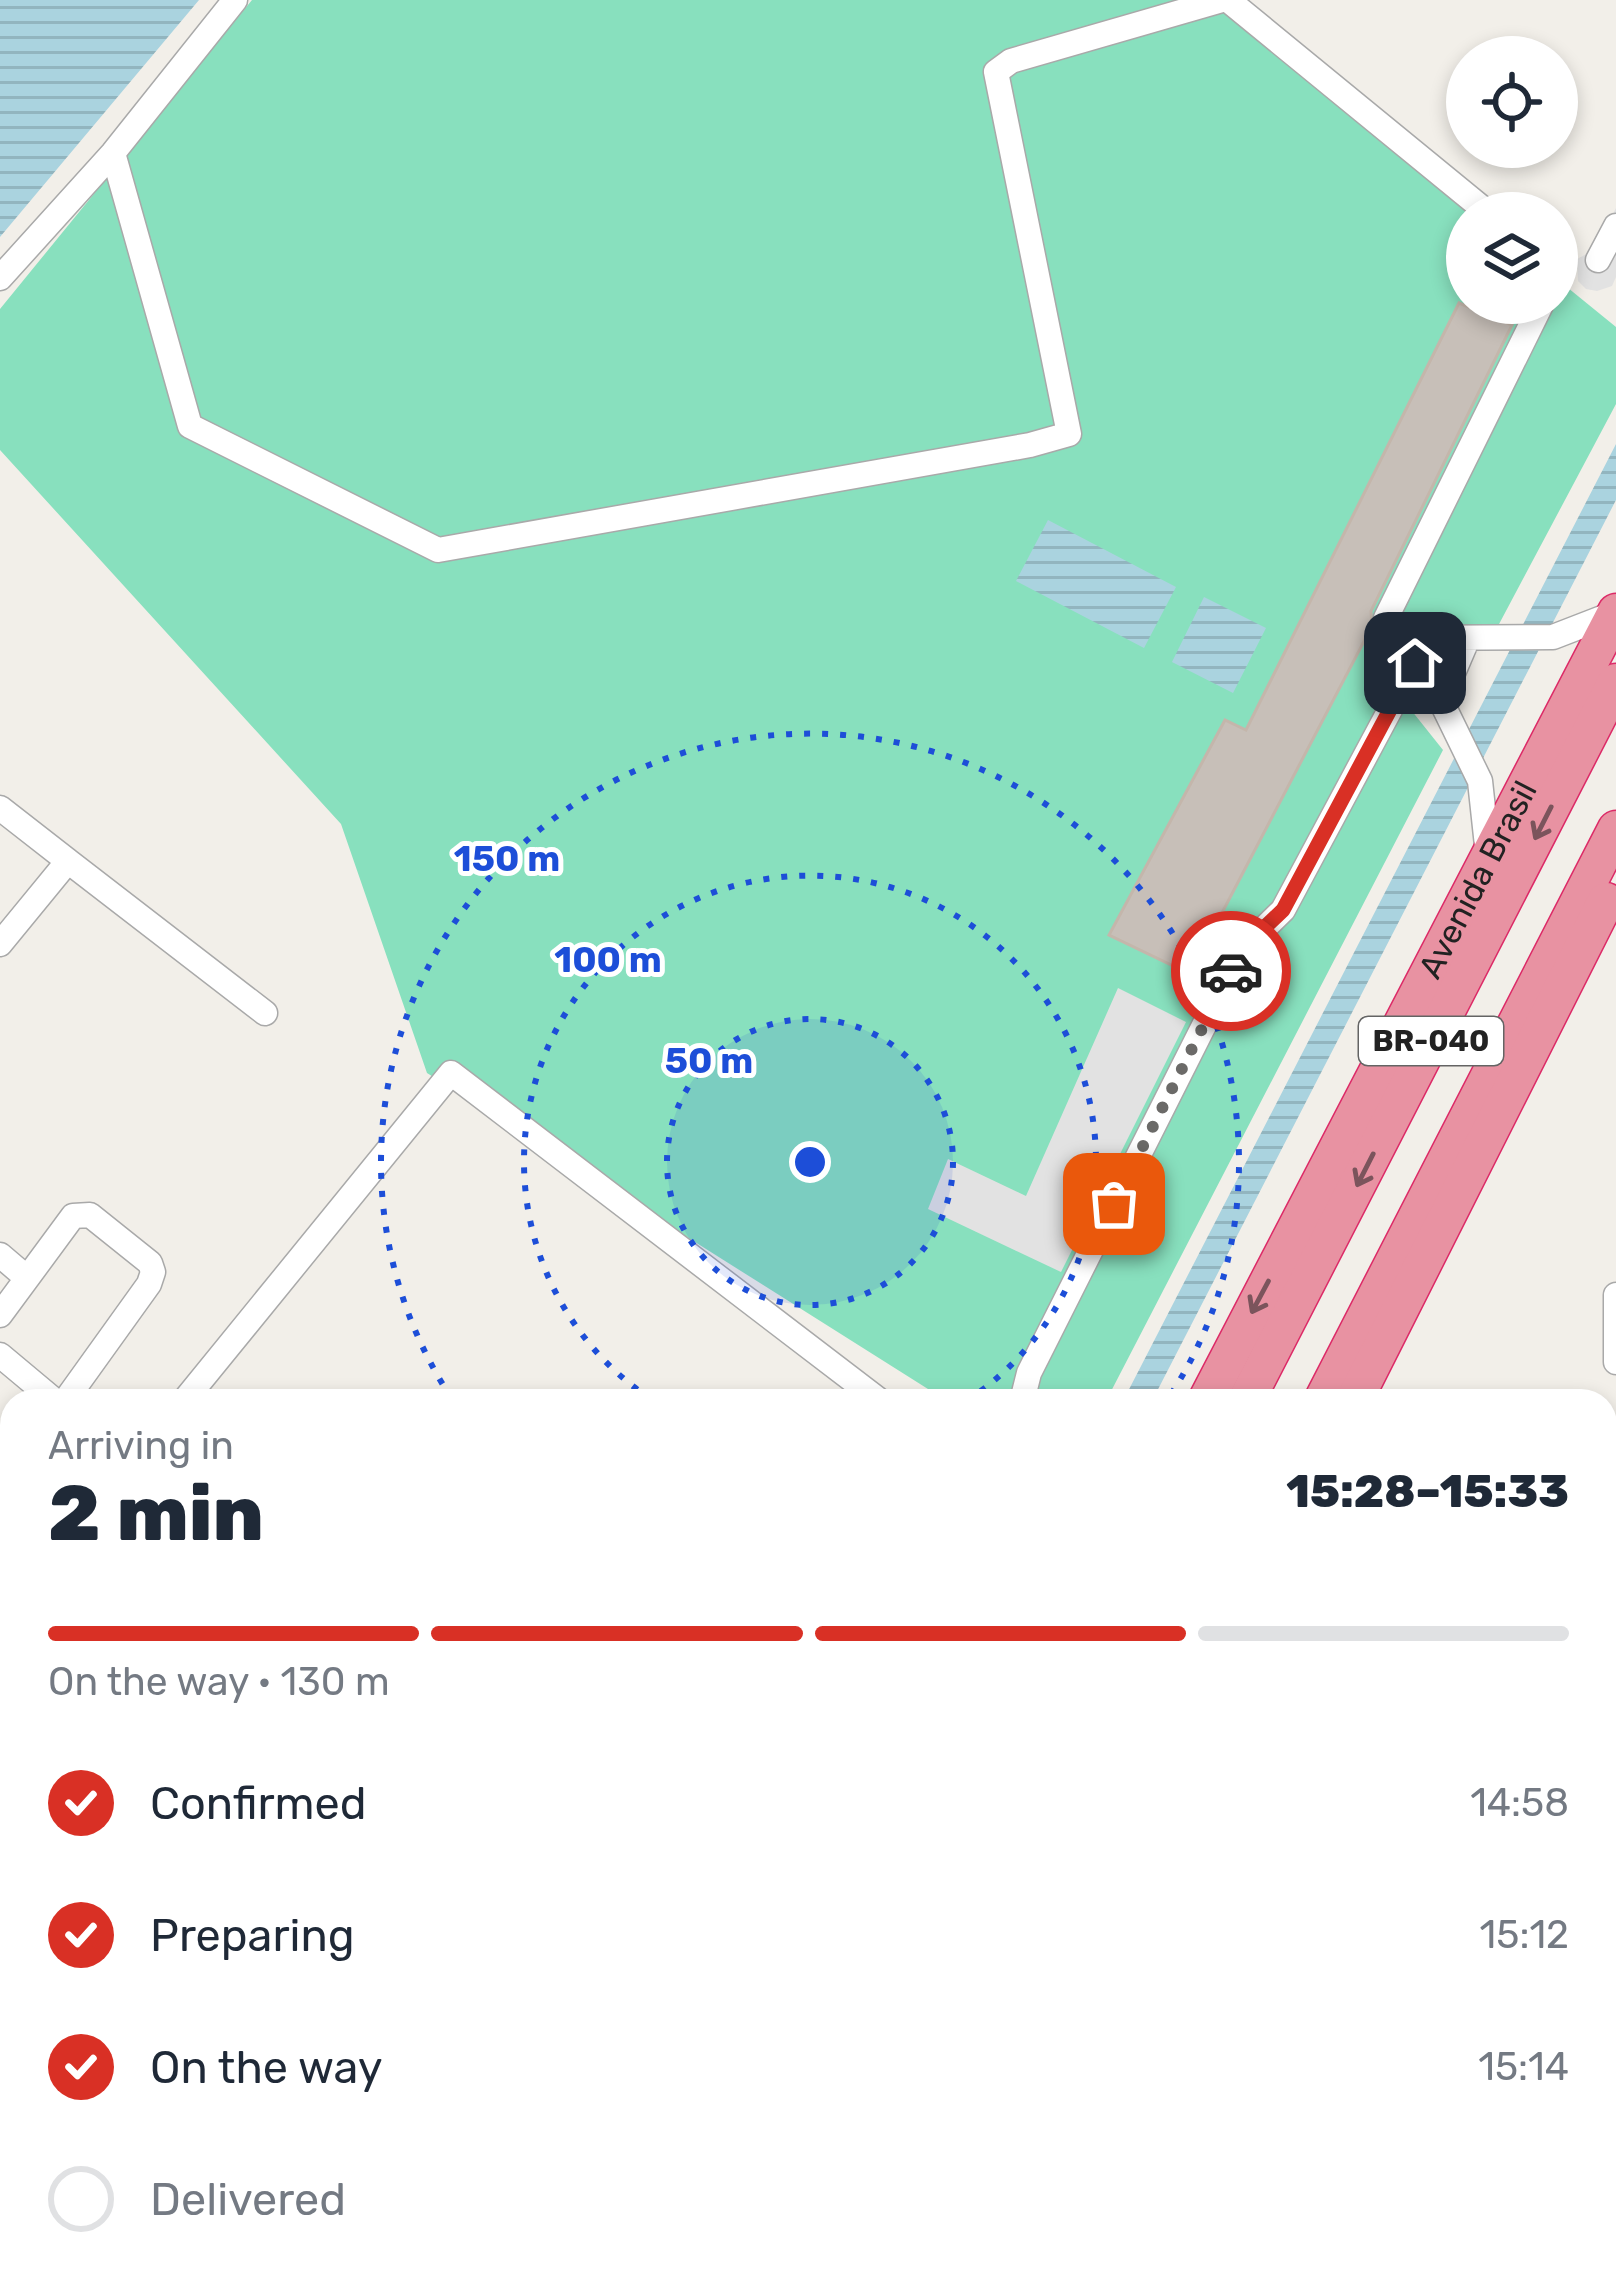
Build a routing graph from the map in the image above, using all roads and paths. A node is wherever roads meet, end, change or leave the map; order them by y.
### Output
1 (235, 0) edge
2 (1225, 0) edge
3 (113, 153) junction
4 (1462, 192) edge
5 (1616, 226) edge
6 (1598, 260) dead end
7 (0, 278) edge
8 (1532, 324) edge
9 (1616, 612) edge
10 (1398, 638) junction
11 (1468, 638) junction
12 (1415, 663) junction
13 (1616, 682) edge
14 (1441, 701) junction
15 (0, 808) edge
16 (1616, 829) edge
17 (1489, 858) junction
18 (68, 861) junction
19 (1616, 881) edge
20 (0, 944) edge
21 (265, 1013) dead end
22 (0, 1255) edge
23 (27, 1278) junction
24 (1616, 1295) edge
25 (0, 1315) edge
26 (0, 1355) edge
27 (1616, 1362) edge
28 (41, 1389) edge
29 (73, 1389) edge
30 (194, 1389) edge
31 (864, 1389) edge
32 (1025, 1389) edge
33 (1212, 1389) edge
34 (1252, 1389) edge
35 (1328, 1389) edge
36 (1360, 1389) edge

1 - 3 street
2 - 3 street
2 - 4 street
3 - 7 street
5 - 6 street
8 - 10 street
9 - 11 street
9 - 17 highway, Avenida Brasil
10 - 11 street
10 - 12 street
11 - 14 street
12 - 14 street
12 - 32 street
13 -> 34 highway, Avenida Brasil / BR-040
14 - 17 street
15 - 18 street
16 - 35 highway, BR-040
17 -> 33 highway, Avenida Brasil
18 - 20 street
18 - 21 street
19 - 36 highway
22 - 23 street
23 - 25 street
23 - 29 street
24 - 27 street
26 - 28 street
30 - 31 street

